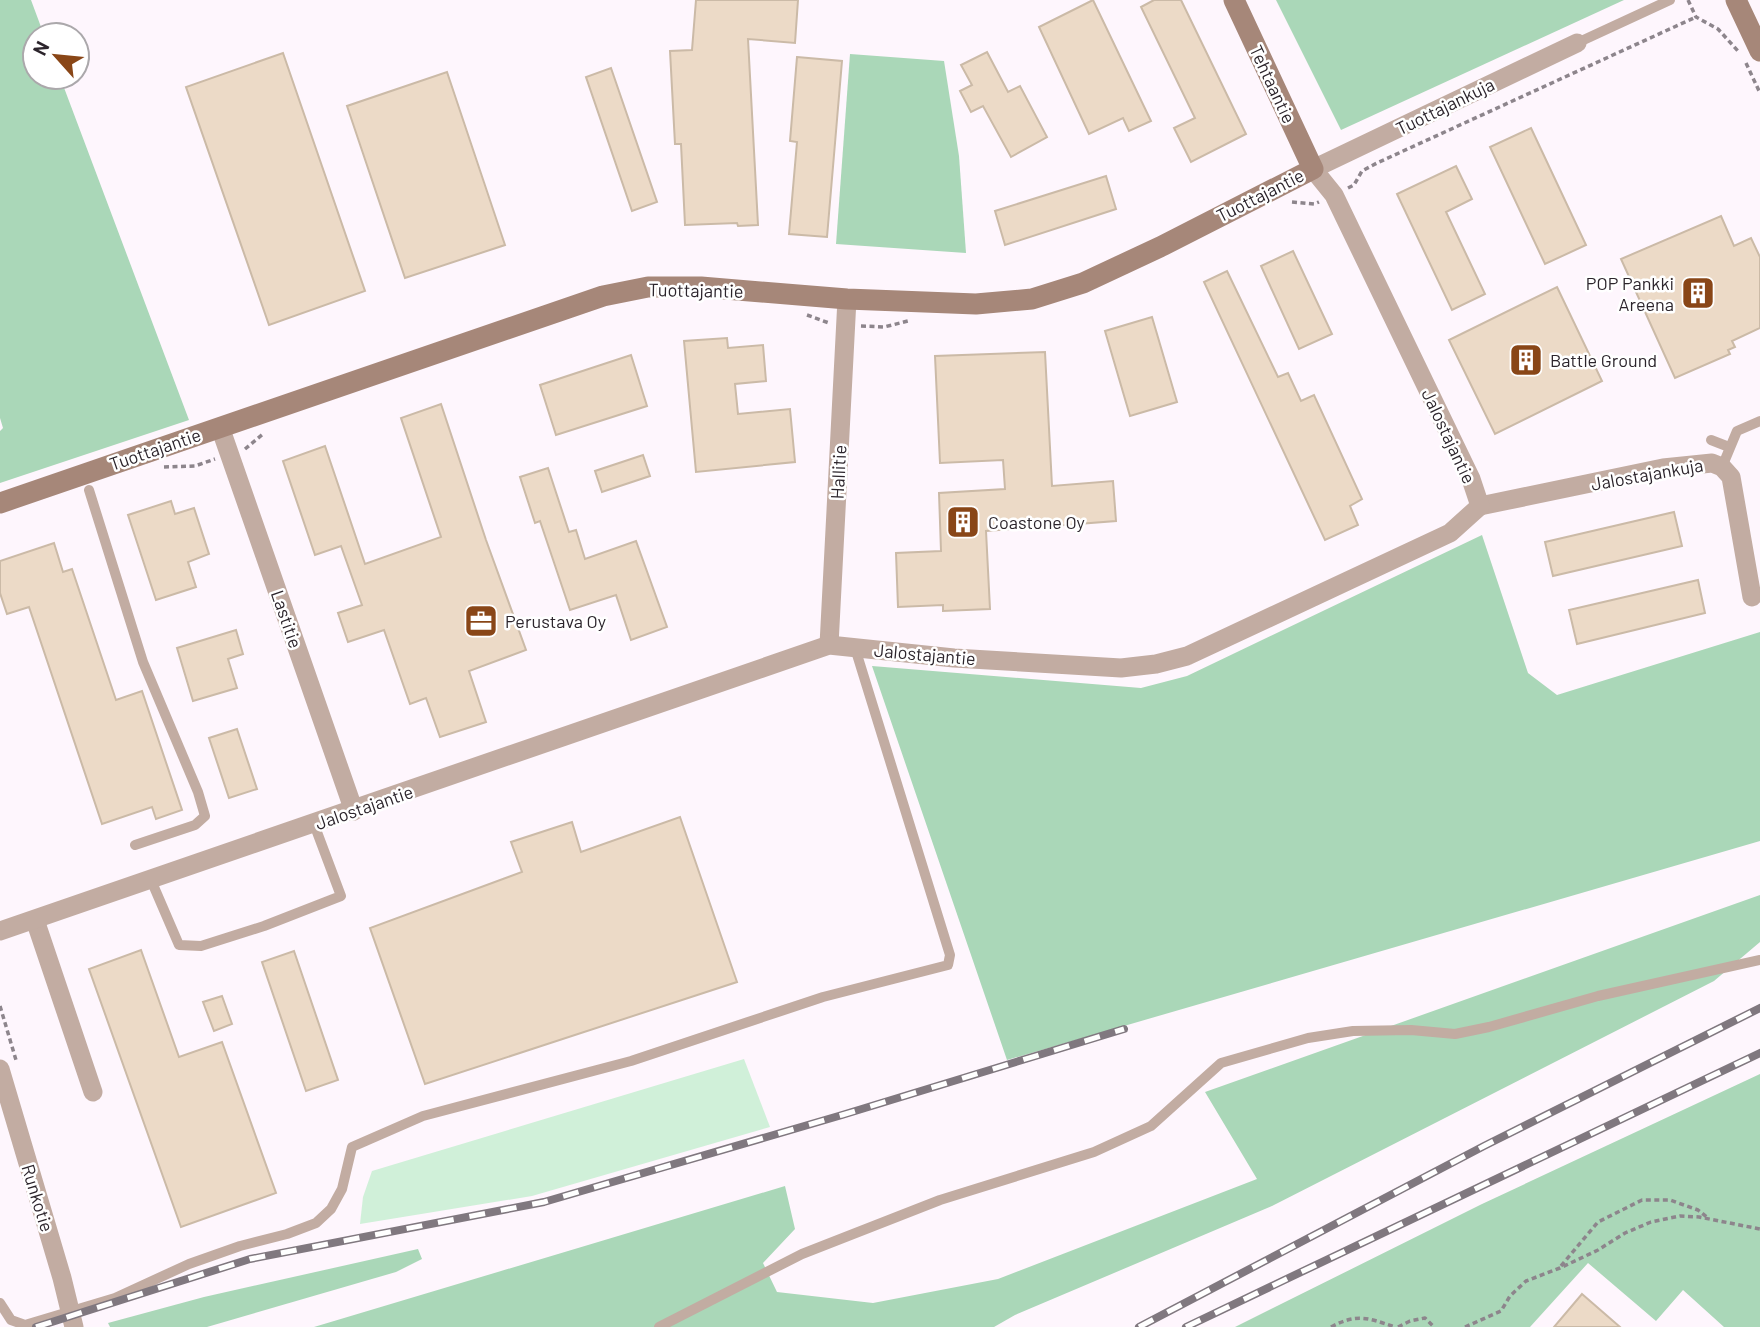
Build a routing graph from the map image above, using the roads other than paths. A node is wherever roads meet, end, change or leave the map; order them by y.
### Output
1 (1234, 0) edge
2 (1670, 0) edge
3 (1736, 0) edge
4 (1577, 43) joint
5 (1760, 51) edge
6 (1313, 169) junction
7 (847, 299) junction
8 (1760, 421) edge
9 (220, 427) junction
10 (1711, 440) dead end
11 (1729, 447) junction
12 (1722, 467) junction
13 (89, 490) dead end
14 (0, 503) edge
15 (1480, 506) junction
16 (1752, 597) dead end
17 (828, 645) junction
18 (855, 648) junction
19 (354, 811) junction
20 (314, 824) junction
21 (135, 845) dead end
22 (151, 880) junction
23 (34, 920) junction
24 (0, 931) edge
25 (1760, 960) edge
26 (0, 1069) edge
27 (93, 1092) dead end
28 (0, 1303) edge
29 (74, 1327) edge
30 (659, 1327) edge

1 - 6 street, Tehtaantie
2 - 4 lane
3 - 5 street
4 - 6 street, Tuottajankuja
6 - 7 street, Tuottajantie
6 - 15 street, Jalostajantie
7 - 9 street, Tuottajantie
7 - 17 street, Hallitie
8 - 11 lane
9 - 14 street, Tuottajantie
9 - 19 street, Lastitie
10 - 11 lane
11 - 12 lane
12 - 15 street, Jalostajankuja
12 - 16 street, Jalostajankuja
13 - 21 lane
15 - 18 street, Jalostajantie
17 - 18 street, Jalostajantie
17 - 19 street, Jalostajantie
18 - 28 lane
19 - 20 street, Jalostajantie
20 - 22 street, Jalostajantie
20 - 22 lane
22 - 23 street, Jalostajantie
23 - 24 street, Jalostajantie
23 - 27 street
25 - 30 lane
26 - 29 street, Runkotie

